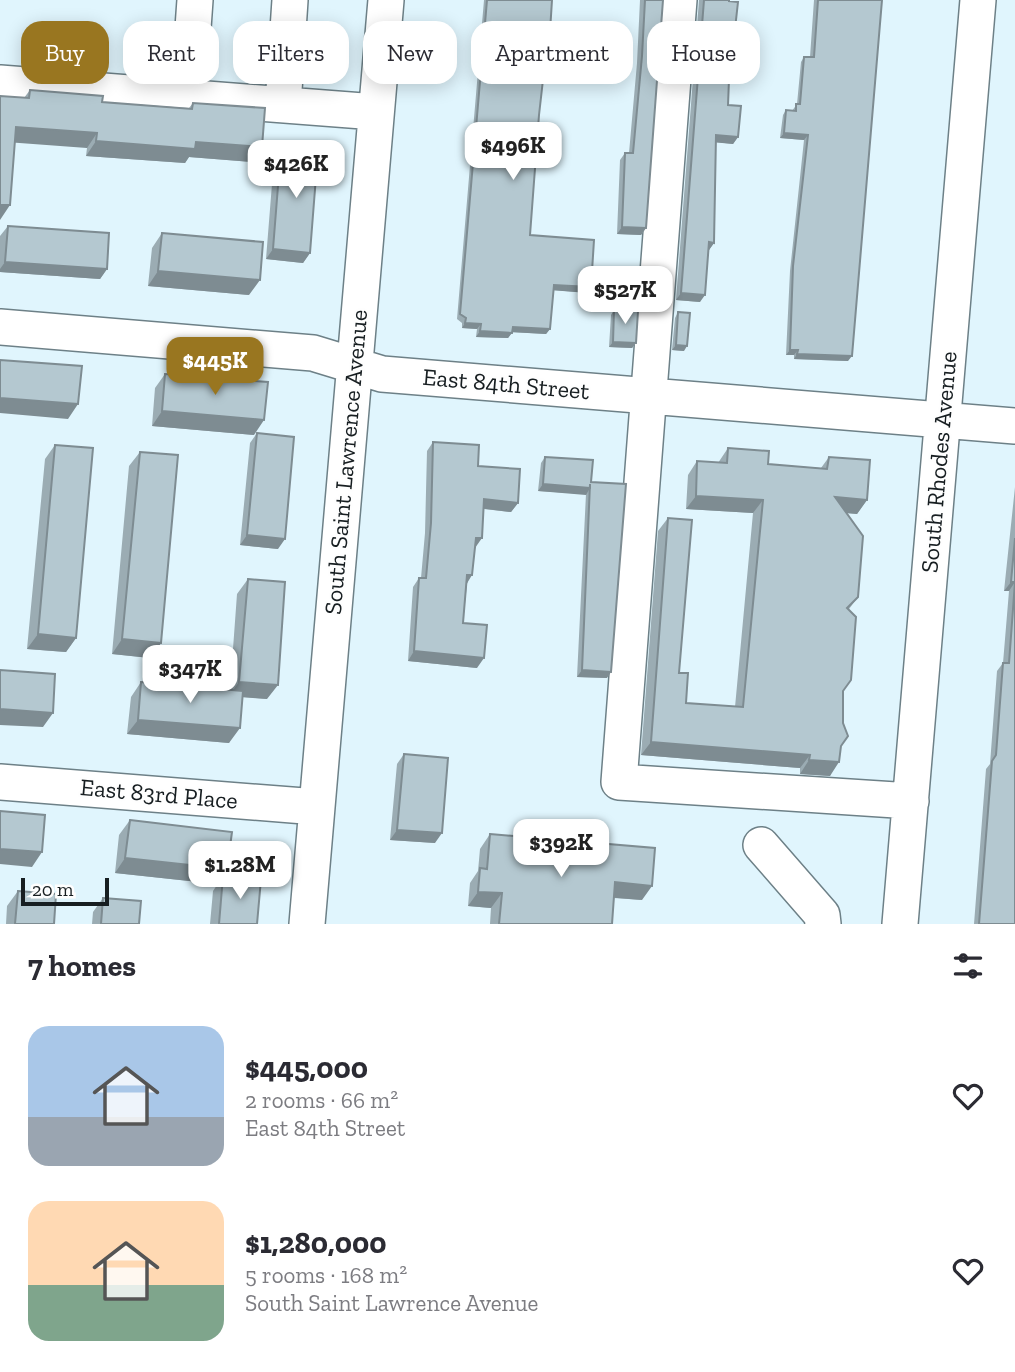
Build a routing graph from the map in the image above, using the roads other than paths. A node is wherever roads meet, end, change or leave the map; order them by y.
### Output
1 (195, 0) edge
2 (290, 0) edge
3 (386, 0) edge
4 (679, 0) edge
5 (978, 0) edge
6 (0, 83) edge
7 (188, 98) junction
8 (283, 105) junction
9 (376, 112) junction
10 (0, 327) edge
11 (355, 367) junction
12 (648, 396) junction
13 (943, 420) junction
14 (1015, 426) edge
15 (0, 782) edge
16 (911, 801) junction
17 (317, 807) junction
18 (761, 845) dead end
19 (307, 924) edge
20 (823, 924) edge
21 (900, 924) edge

1 - 7 street
2 - 8 street
3 - 9 street, South Saint Lawrence Avenue
4 - 12 street
5 - 13 street, South Rhodes Avenue
6 - 7 street
7 - 8 street
8 - 9 street
9 - 11 street, South Saint Lawrence Avenue
10 - 11 street, East 84th Street
11 - 12 street, East 84th Street
11 - 17 street, South Saint Lawrence Avenue
12 - 13 street, East 84th Street
12 - 16 street
13 - 14 street, East 84th Street
13 - 16 street, South Rhodes Avenue
15 - 17 street, East 83rd Place
16 - 21 street, South Rhodes Avenue
17 - 19 street, South Saint Lawrence Avenue
18 - 20 street

